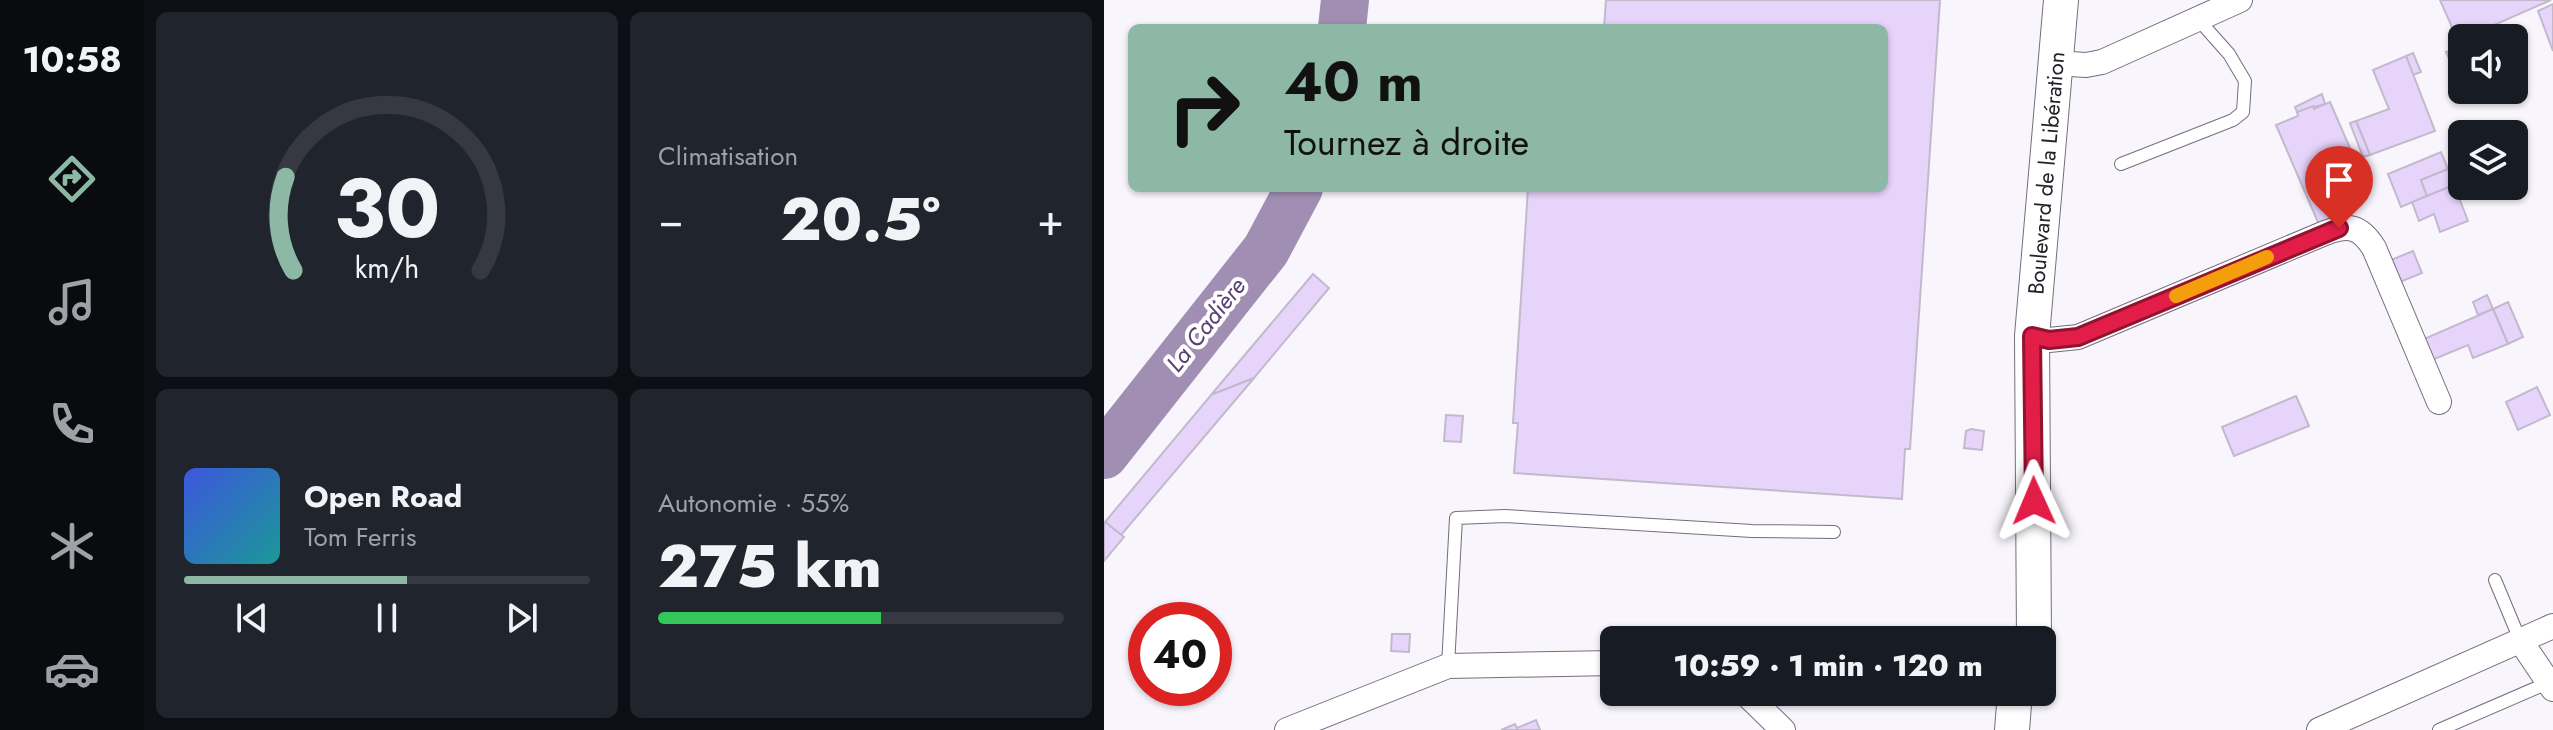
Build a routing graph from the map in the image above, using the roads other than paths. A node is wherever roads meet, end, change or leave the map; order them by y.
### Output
1 (2061, 0) edge
2 (2240, 0) edge
3 (2197, 18) junction
4 (2054, 63) junction
5 (2121, 164) dead end
6 (2032, 336) junction
7 (2439, 402) dead end
8 (1834, 532) dead end
9 (2495, 580) dead end
10 (2032, 587) junction
11 (2025, 626) edge
12 (2033, 626) edge
13 (2553, 626) edge
14 (2520, 640) junction
15 (1600, 663) edge
16 (1448, 666) junction
17 (2551, 684) edge
18 (1758, 706) edge
19 (2014, 706) edge
20 (2034, 706) edge
21 (1287, 730) edge
22 (1783, 730) edge
23 (2012, 730) edge
24 (2034, 730) edge
25 (2319, 730) edge
26 (2439, 730) edge

1 - 4 street, Boulevard de la Libération
2 - 3 street
3 - 4 street
3 - 5 lane
4 - 6 street, Boulevard de la Libération
6 - 7 street
6 - 10 street, Boulevard de la Libération
8 - 16 lane
9 - 14 lane
10 - 11 street, Boulevard de la Libération
10 - 12 street, Boulevard de la Libération
13 - 14 street
14 - 17 street
14 - 25 street
15 - 16 street
16 - 21 street
17 - 26 lane
18 - 22 street
19 - 23 street
20 - 24 street

